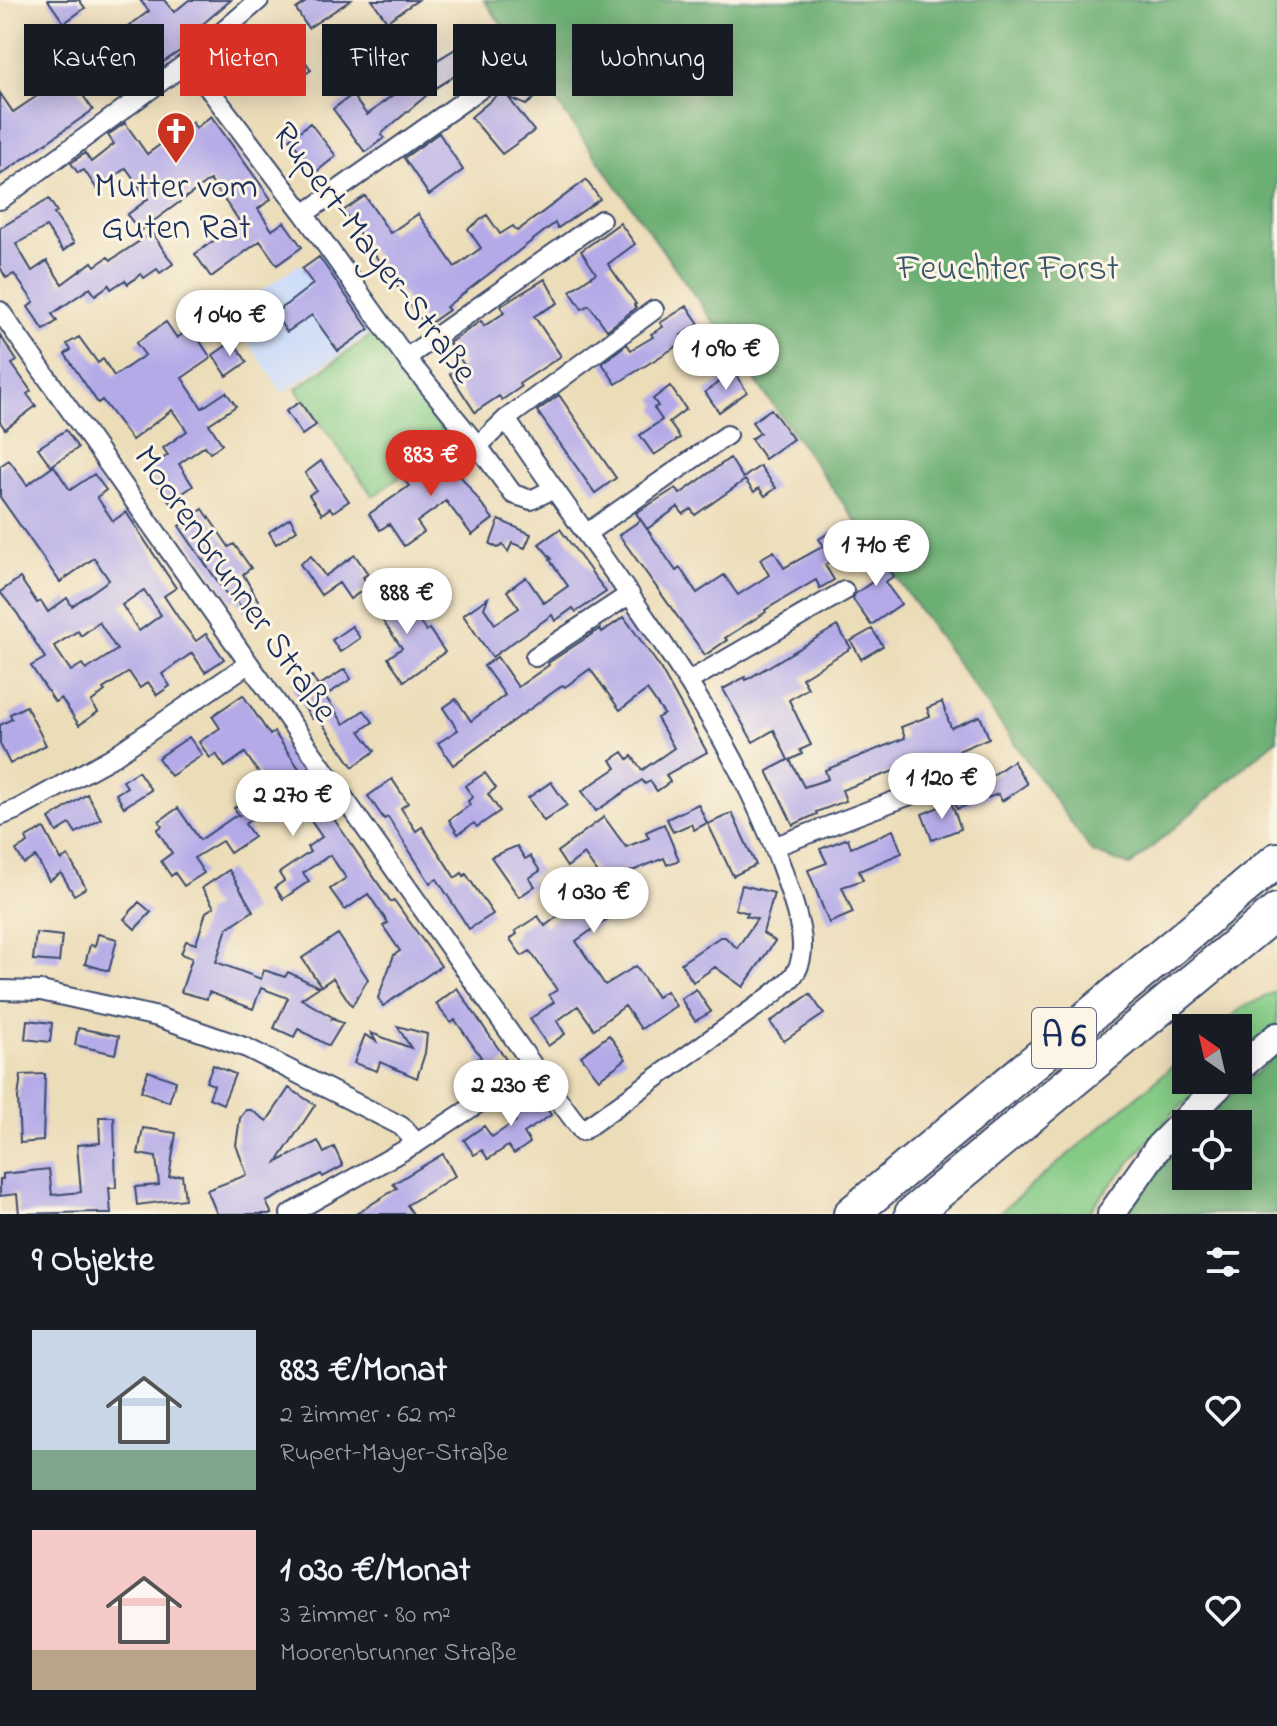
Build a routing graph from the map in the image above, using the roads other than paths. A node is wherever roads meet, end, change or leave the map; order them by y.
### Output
1 (259, 0) edge
2 (231, 24) edge
3 (180, 68) edge
4 (214, 96) edge
5 (471, 96) edge
6 (0, 200) edge
7 (304, 214) junction
8 (601, 220) dead end
9 (654, 310) dead end
10 (0, 311) edge
11 (406, 358) junction
12 (506, 419) junction
13 (727, 435) dead end
14 (478, 446) junction
15 (553, 489) junction
16 (587, 533) junction
17 (844, 591) dead end
18 (630, 594) junction
19 (535, 657) dead end
20 (248, 664) junction
21 (689, 681) junction
22 (968, 773) dead end
23 (0, 816) edge
24 (776, 846) junction
25 (1277, 860) edge
26 (1277, 911) edge
27 (0, 990) edge
28 (1277, 1036) edge
29 (1252, 1057) edge
30 (534, 1067) junction
31 (1211, 1094) edge
32 (417, 1143) junction
33 (290, 1214) edge
34 (851, 1214) edge
35 (912, 1214) edge
36 (1111, 1214) edge

1 - 2 street
3 - 6 street
4 - 7 street, Rupert-Mayer-Straße
5 - 7 street
7 - 11 street, Rupert-Mayer-Straße
8 - 11 street
9 - 12 street
10 - 20 street, Moorenbrunner Straße
11 - 14 street, Rupert-Mayer-Straße
12 - 14 street
12 - 15 street
13 - 16 street
14 - 15 street, Rupert-Mayer-Straße
15 - 16 street
16 - 18 street
17 - 21 street
18 - 19 street
18 - 21 street
20 - 23 street
20 - 30 street, Moorenbrunner Straße
21 - 24 street
22 - 24 street
24 - 30 street, Moorenbrunner Straße
25 - 34 highway, A 6
26 - 35 highway, A 6
27 - 32 street
28 - 29 street
30 - 32 street
31 - 36 street
32 - 33 street

